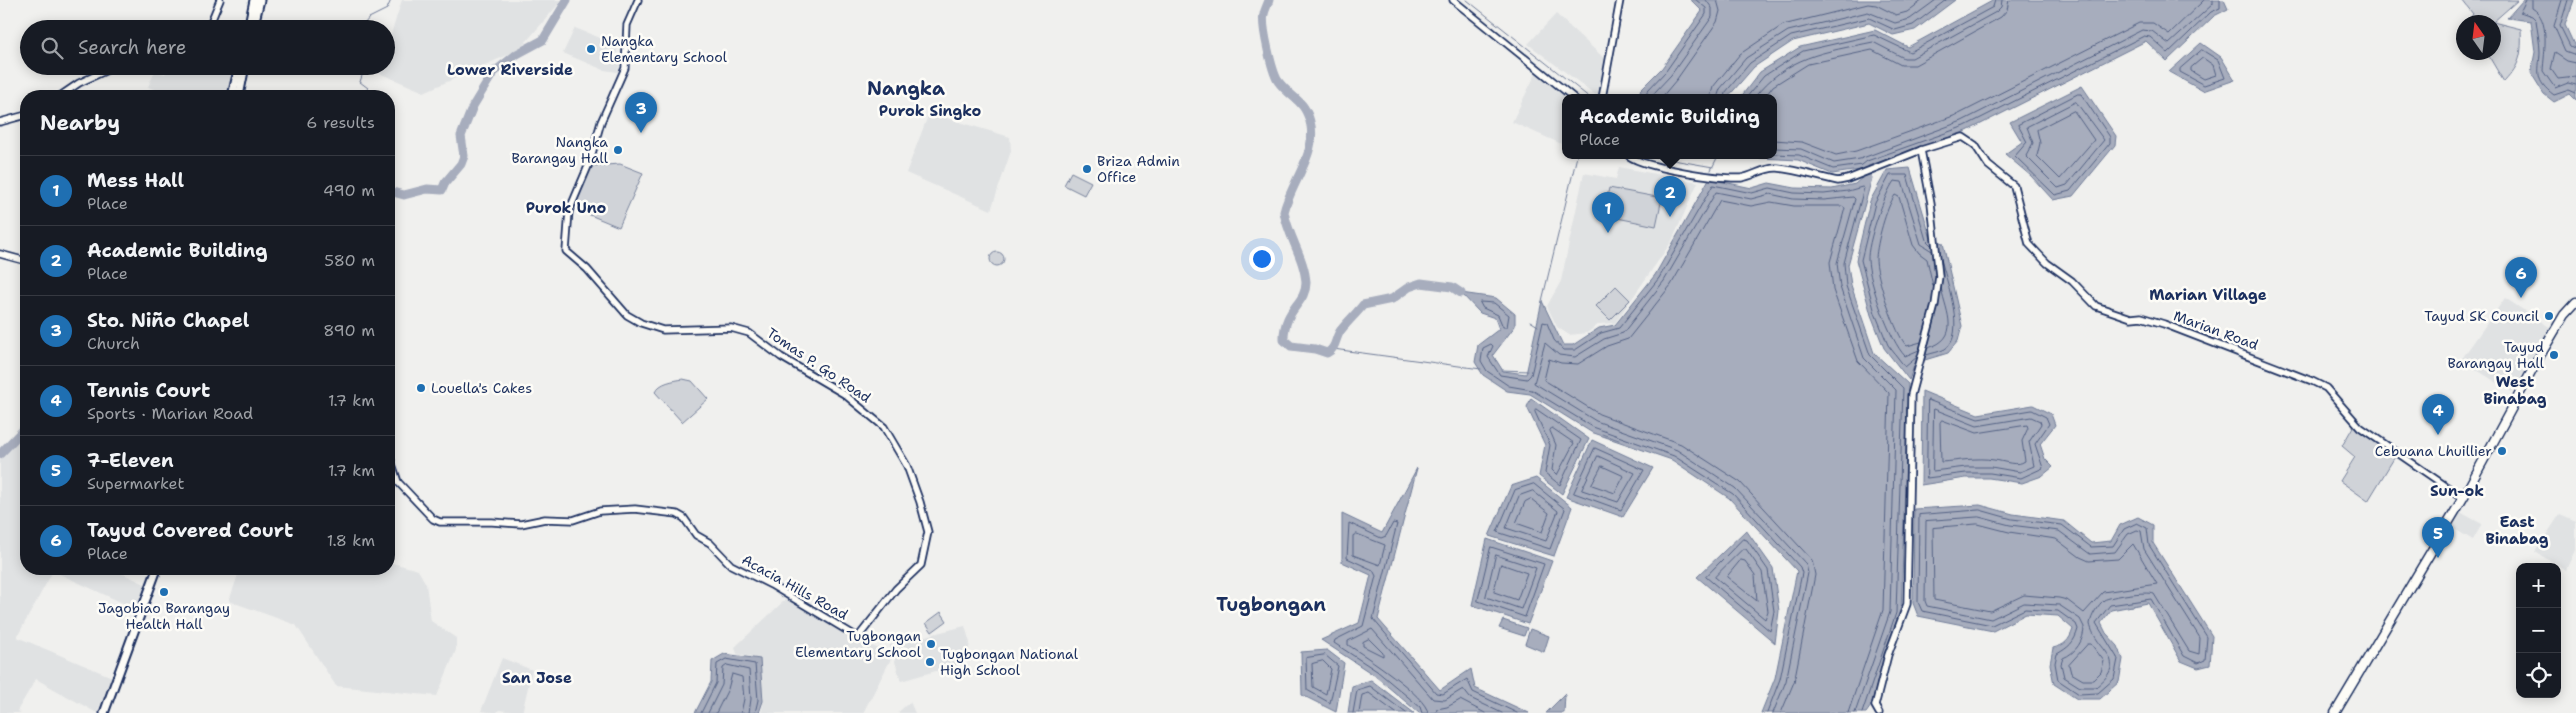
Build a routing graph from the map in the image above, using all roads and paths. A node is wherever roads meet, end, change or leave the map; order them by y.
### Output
1 (220, 0) edge
2 (254, 0) edge
3 (260, 0) edge
4 (638, 0) edge
5 (1453, 0) edge
6 (1620, 0) edge
7 (212, 20) edge
8 (250, 20) edge
9 (255, 20) edge
10 (96, 75) edge
11 (239, 75) edge
12 (240, 75) edge
13 (69, 90) edge
14 (234, 90) edge
15 (239, 90) edge
16 (1569, 94) edge
17 (1603, 94) edge
18 (20, 117) edge
19 (0, 122) edge
20 (1921, 150) junction
21 (1634, 159) edge
22 (0, 254) edge
23 (20, 260) edge
24 (2576, 302) edge
25 (395, 473) edge
26 (2463, 498) junction
27 (155, 575) edge
28 (859, 636) joint
29 (104, 713) edge
30 (1879, 713) edge
31 (2335, 713) edge

1 - 7 street
2 - 8 main road
3 - 9 main road
4 - 28 street, Tomas P. Go Road
5 - 16 street
6 - 17 street
10 - 13 street
11 - 14 main road
12 - 15 main road
18 - 19 street
20 - 21 street, Marian Road
20 - 26 street, Marian Road
20 - 30 street
22 - 23 street
24 - 26 highway
25 - 28 street, Acacia Hills Road
26 - 31 highway
27 - 29 main road

